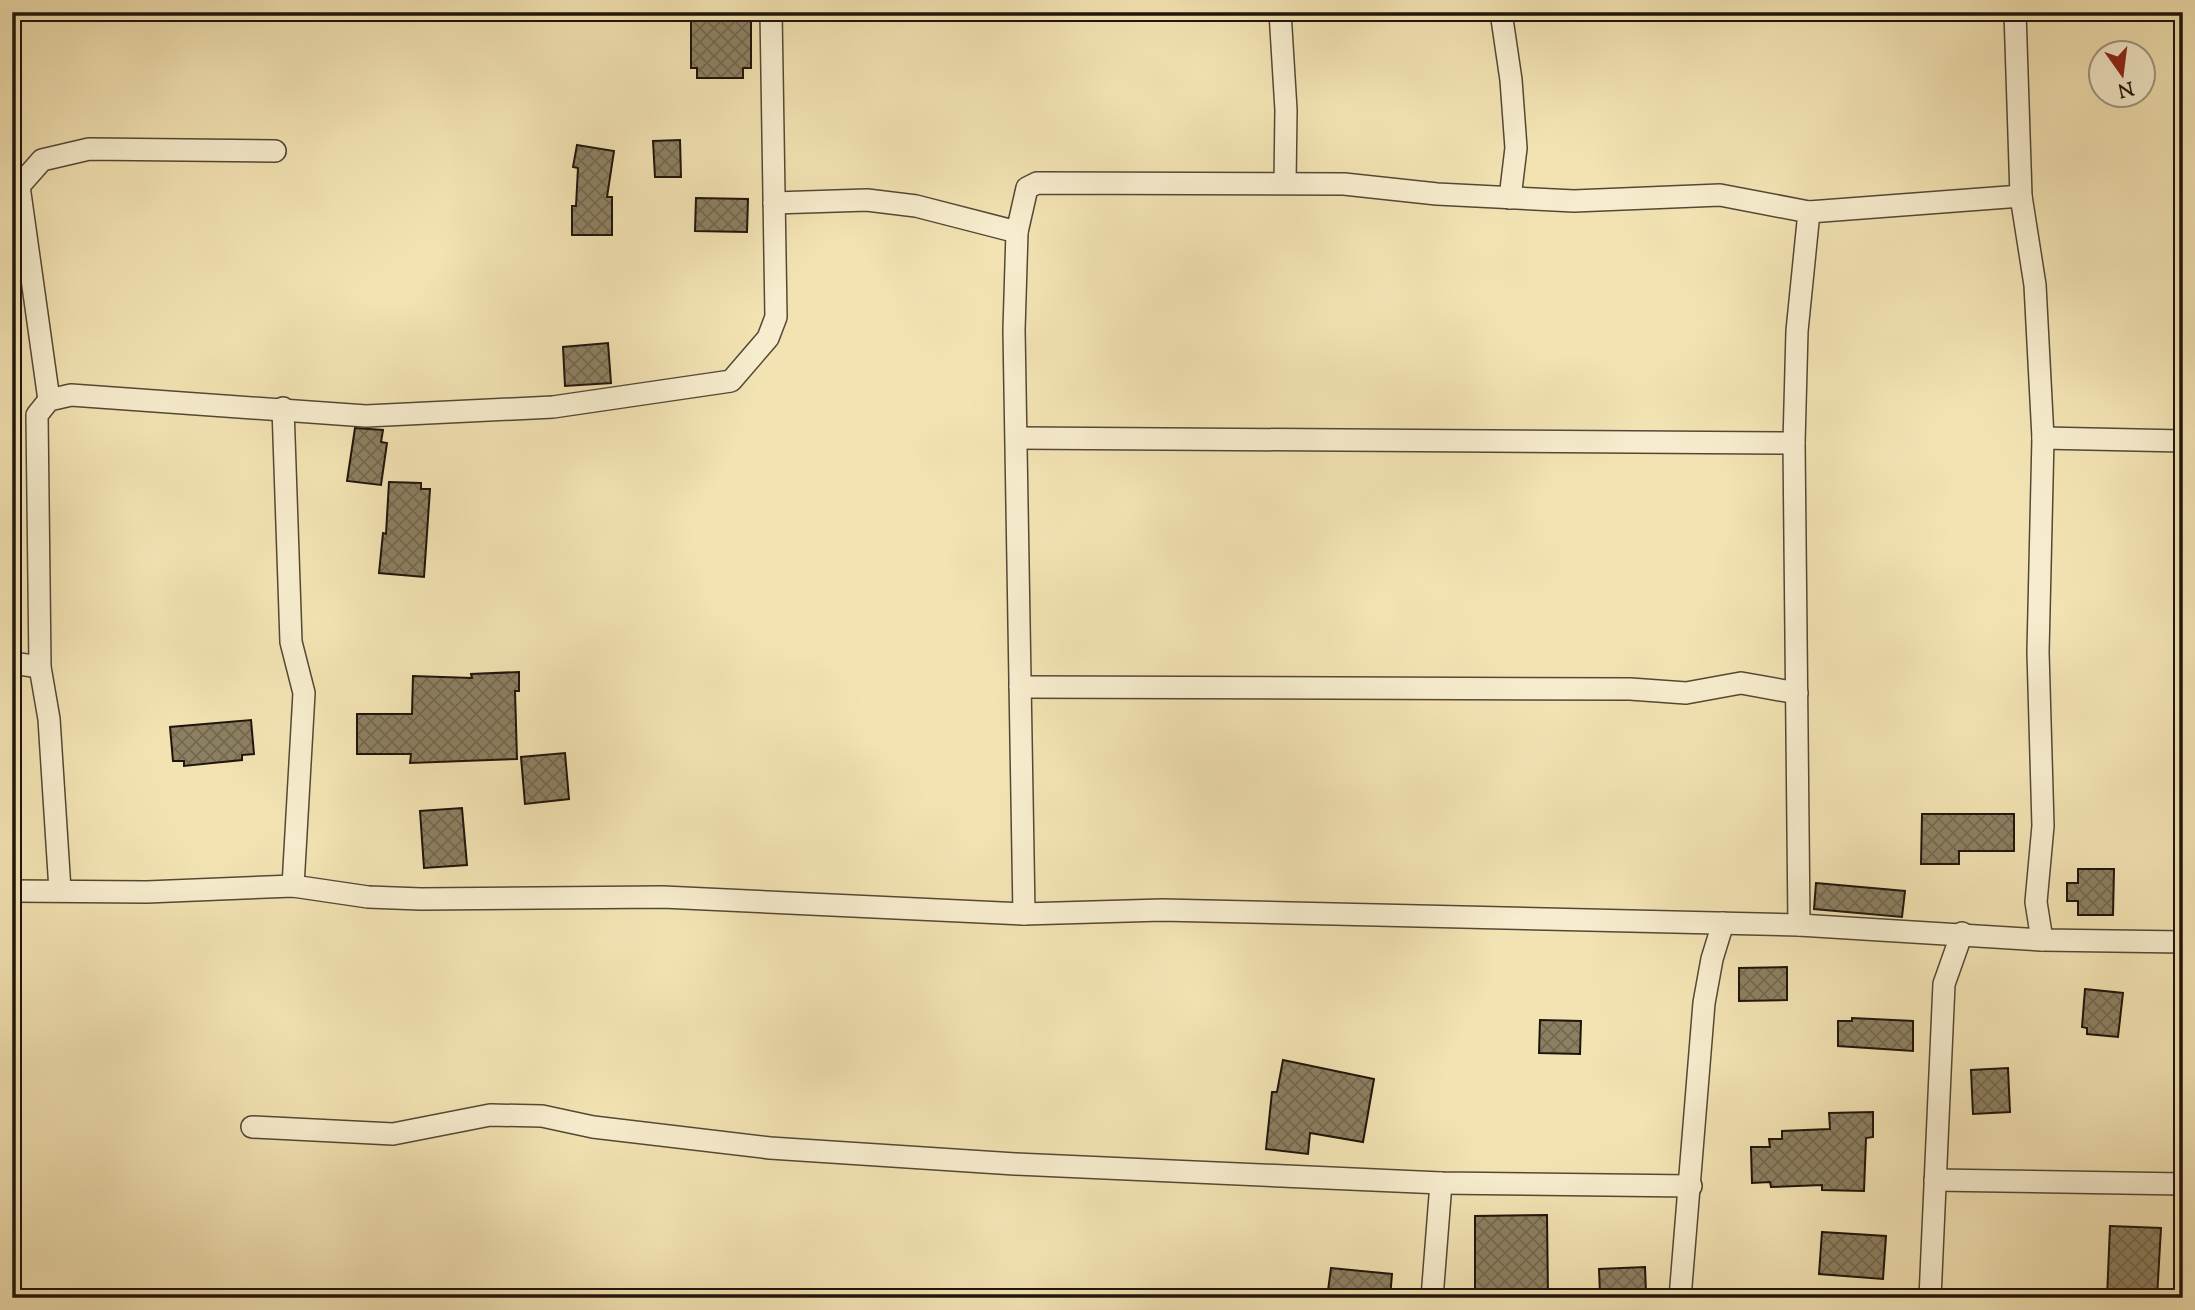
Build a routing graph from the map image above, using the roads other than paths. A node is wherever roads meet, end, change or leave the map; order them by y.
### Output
1 (771, 12) edge
2 (1280, 12) edge
3 (2015, 12) edge
4 (1503, 13) edge
5 (275, 151) dead end
6 (1285, 183) junction
7 (2021, 196) junction
8 (1510, 198) junction
9 (774, 202) junction
10 (1809, 212) junction
11 (1017, 232) junction
12 (49, 400) junction
13 (283, 408) junction
14 (1018, 438) junction
15 (2043, 438) junction
16 (2183, 441) edge
17 (1794, 443) junction
18 (12, 663) edge
19 (40, 667) junction
20 (1020, 687) junction
21 (1797, 693) junction
22 (293, 886) junction
23 (60, 890) junction
24 (12, 891) edge
25 (1024, 914) junction
26 (1723, 923) junction
27 (1799, 925) junction
28 (1962, 933) junction
29 (2042, 940) junction
30 (2183, 942) edge
31 (252, 1127) dead end
32 (1935, 1180) junction
33 (1441, 1183) junction
34 (2183, 1184) edge
35 (1691, 1186) junction
36 (1432, 1298) edge
37 (1681, 1298) edge
38 (1930, 1298) edge

1 - 9 street
2 - 6 street
3 - 7 street
4 - 8 street
5 - 12 street
6 - 8 street
6 - 11 street
7 - 10 street
7 - 15 street
8 - 10 street
9 - 11 street
9 - 13 street
10 - 17 street
11 - 14 street
12 - 13 street
12 - 19 street
13 - 22 street
14 - 17 street
14 - 20 street
15 - 16 street
15 - 29 street
17 - 21 street
18 - 19 street
19 - 23 street
20 - 21 street
20 - 25 street
21 - 27 street
22 - 23 street
22 - 25 street
23 - 24 street
25 - 26 street
26 - 27 street
26 - 35 street
27 - 28 street
28 - 29 street
28 - 32 street
29 - 30 street
31 - 33 street
32 - 34 street
32 - 38 street
33 - 35 street
33 - 36 street
35 - 37 street

